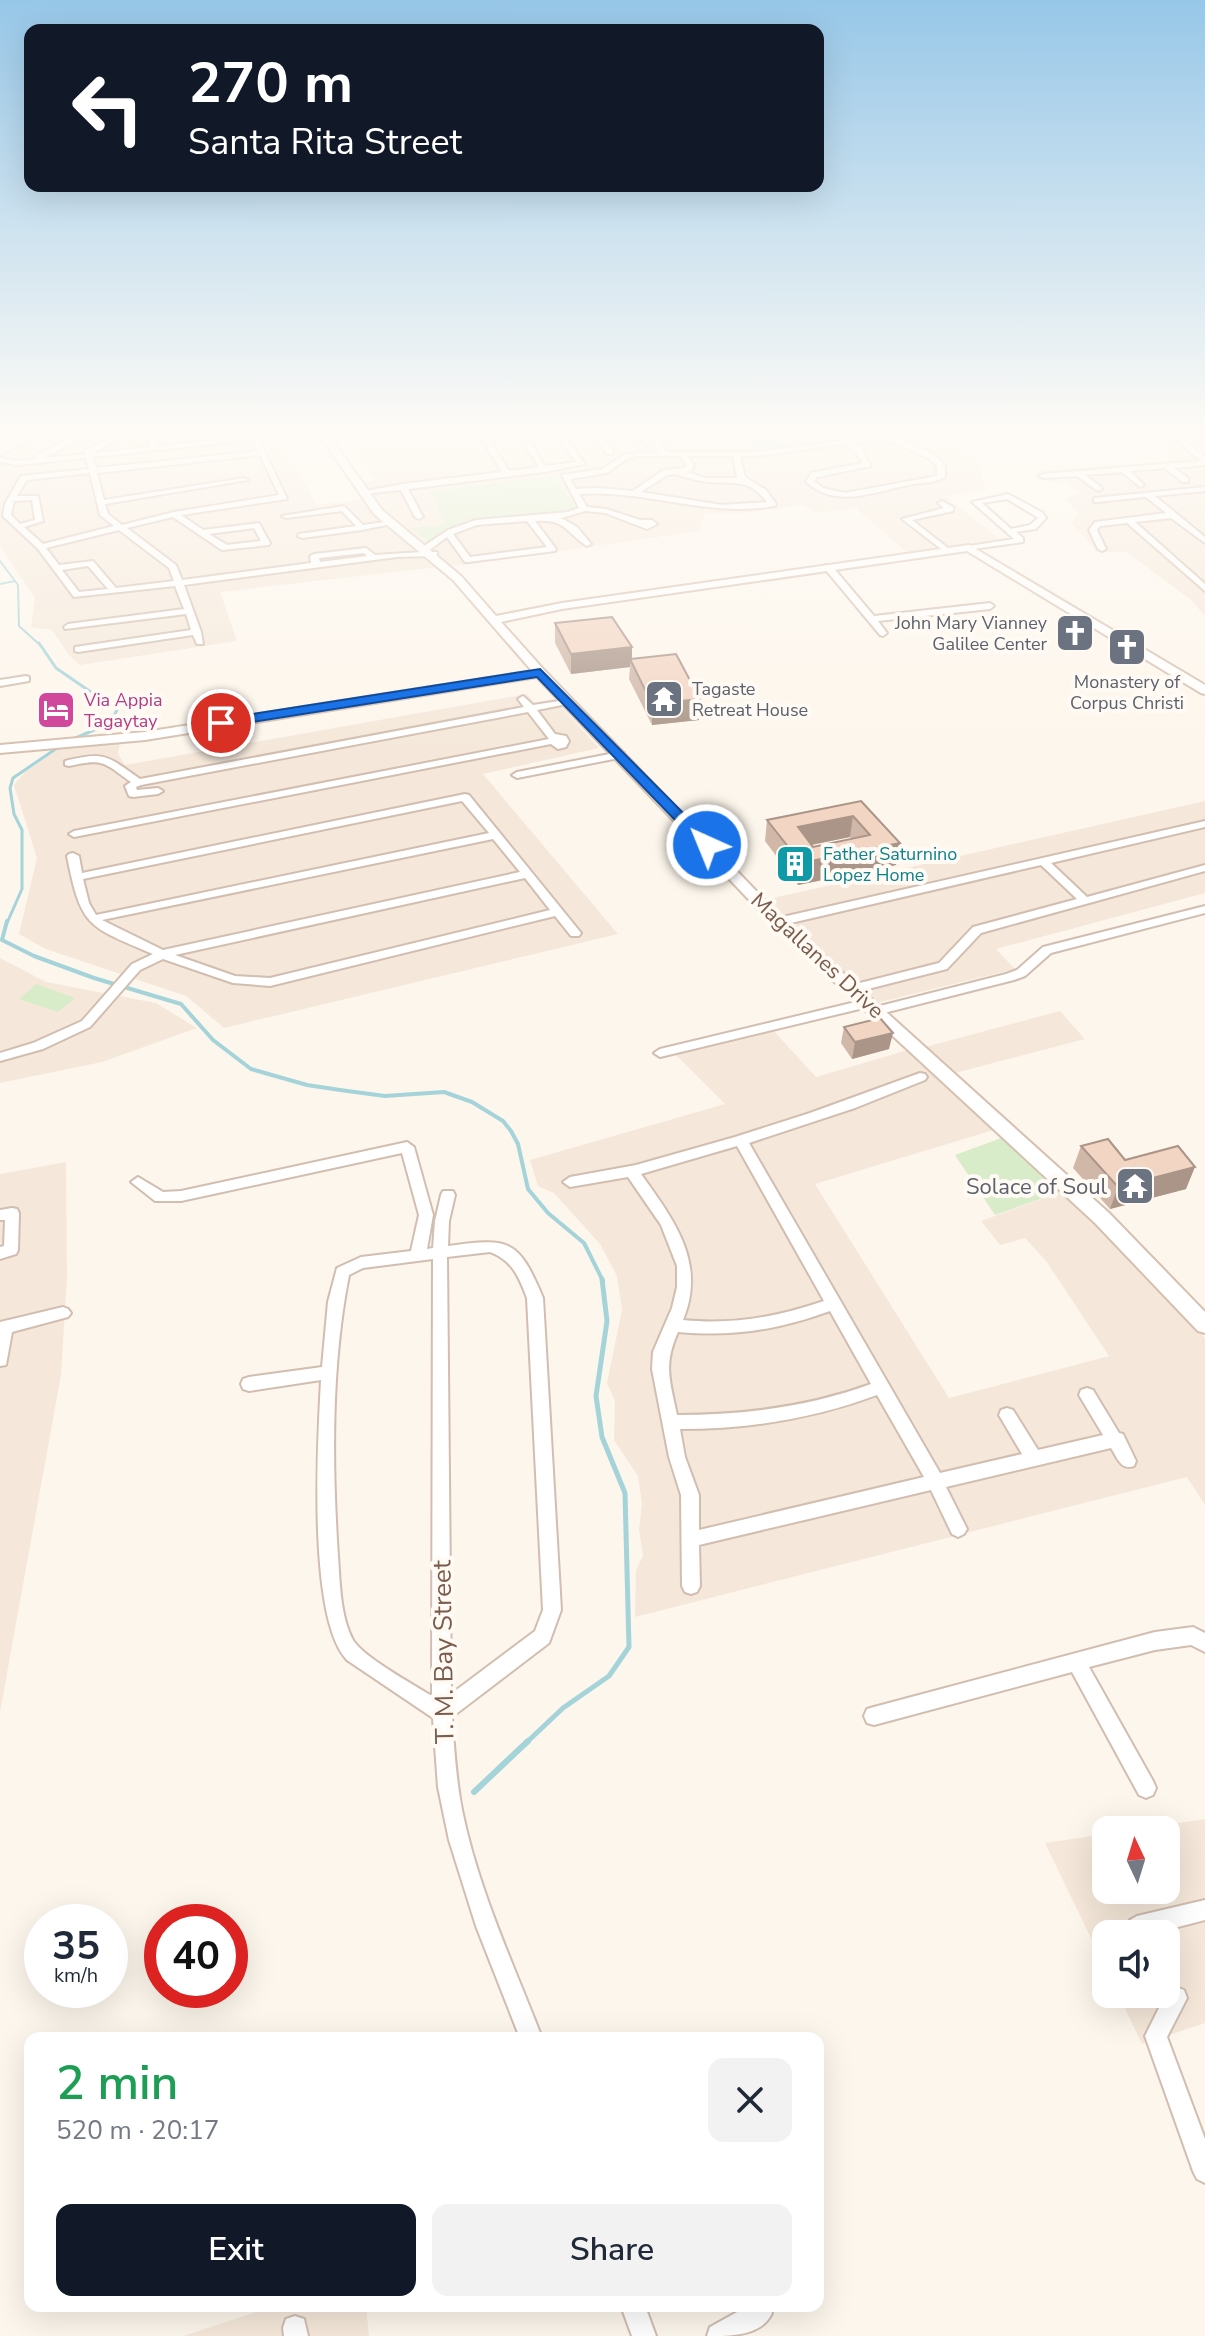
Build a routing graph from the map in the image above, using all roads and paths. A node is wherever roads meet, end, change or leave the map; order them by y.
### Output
1 (30, 536) edge
2 (86, 536) edge
3 (130, 536) edge
4 (209, 536) edge
5 (262, 536) edge
6 (407, 536) edge
7 (448, 536) joint
8 (542, 536) edge
9 (580, 536) edge
10 (927, 536) edge
11 (1016, 536) edge
12 (1096, 536) edge
13 (1147, 536) edge
14 (587, 544) dead end
15 (41, 547) junction
16 (969, 548) junction
17 (1102, 549) dead end
18 (945, 550) junction
19 (431, 556) junction
20 (828, 567) junction
21 (58, 568) junction
22 (179, 582) junction
23 (1203, 585) edge
24 (113, 590) junction
25 (990, 606) dead end
26 (189, 611) junction
27 (872, 619) junction
28 (492, 620) junction
29 (102, 623) junction
30 (68, 627) dead end
31 (883, 633) dead end
32 (117, 643) junction
33 (78, 649) dead end
34 (540, 673) junction
35 (26, 679) dead end
36 (0, 683) edge
37 (1205, 690) edge
38 (569, 701) junction
39 (527, 704) junction
40 (0, 749) edge
41 (620, 755) junction
42 (69, 763) dead end
43 (517, 775) dead end
44 (154, 779) junction
45 (138, 782) junction
46 (158, 791) junction
47 (166, 815) junction
48 (1205, 824) edge
49 (74, 834) dead end
50 (496, 835) junction
51 (73, 856) dead end
52 (1043, 861) junction
53 (1205, 868) edge
54 (527, 874) junction
55 (78, 877) junction
56 (1084, 900) junction
57 (1205, 909) edge
58 (559, 911) junction
59 (92, 919) junction
60 (778, 922) junction
61 (575, 933) dead end
62 (165, 953) junction
63 (852, 989) junction
64 (872, 1007) junction
65 (660, 1053) dead end
66 (0, 1057) edge
67 (930, 1073) junction
68 (740, 1140) junction
69 (631, 1171) junction
70 (138, 1182) dead end
71 (570, 1182) dead end
72 (448, 1195) dead end
73 (0, 1215) edge
74 (440, 1251) junction
75 (0, 1253) edge
76 (418, 1255) junction
77 (834, 1304) junction
78 (63, 1313) dead end
79 (674, 1325) junction
80 (1205, 1325) edge
81 (3, 1328) edge
82 (0, 1360) edge
83 (328, 1373) junction
84 (249, 1384) dead end
85 (881, 1387) junction
86 (1087, 1395) dead end
87 (1007, 1415) dead end
88 (670, 1422) junction
89 (1117, 1439) junction
90 (1033, 1457) junction
91 (1128, 1461) dead end
92 (935, 1481) junction
93 (958, 1529) dead end
94 (689, 1540) junction
95 (691, 1586) dead end
96 (1205, 1643) edge
97 (1076, 1662) junction
98 (442, 1713) junction
99 (874, 1716) dead end
100 (1146, 1788) dead end
101 (1205, 1910) edge
102 (1165, 1920) edge
103 (1171, 2008) edge
104 (529, 2032) edge
105 (1205, 2171) edge
106 (635, 2312) edge
107 (760, 2313) dead end
108 (644, 2336) edge
109 (719, 2336) edge

1 - 15 street
2 - 15 street
3 - 22 street
4 - 5 street
6 - 19 street, Magallanes Drive
7 - 8 street
7 - 19 street
9 - 14 street
10 - 18 street
11 - 16 street
12 - 17 street
13 - 23 street
15 - 21 street
16 - 18 street
16 - 37 street
18 - 20 street
19 - 22 street
19 - 28 street, Magallanes Drive
20 - 27 street
20 - 28 street
21 - 24 street
21 - 24 street
22 - 24 street
22 - 26 street
25 - 27 street
26 - 29 street
26 - 32 street
27 - 31 street
28 - 34 street, Magallanes Drive
29 - 30 street
29 - 32 street
32 - 33 street
34 - 38 street, Magallanes Drive
34 - 40 street
35 - 36 street
38 - 39 street
38 - 41 street, Magallanes Drive
39 - 44 street
39 - 47 street
41 - 43 street
41 - 60 street, Magallanes Drive
42 - 45 street
44 - 45 street
44 - 46 street
45 - 46 street
46 - 47 street
47 - 49 street
48 - 52 street
50 - 54 street
50 - 55 street
50 - 59 street
51 - 55 street
52 - 56 street
52 - 60 street
53 - 56 street
54 - 58 street
54 - 62 street
55 - 59 street
56 - 63 street
57 - 64 street
58 - 61 street
58 - 62 street
59 - 62 street
60 - 63 street, Magallanes Drive
62 - 66 street
63 - 64 street, Magallanes Drive
64 - 65 street
64 - 67 street, Magallanes Drive
67 - 68 street
67 - 80 street, Magallanes Drive
68 - 69 street
68 - 77 street
69 - 71 street
69 - 79 street
70 - 76 street
72 - 74 street, T. M. Bay Street
73 - 75 street
74 - 76 street
74 - 98 street, T. M. Bay Street
74 - 98 street
76 - 83 street
77 - 79 street
77 - 85 street
78 - 81 street
79 - 88 street
81 - 82 street
83 - 84 street
83 - 98 street
85 - 88 street
85 - 92 street
86 - 89 street
87 - 90 street
88 - 94 street
89 - 90 street
89 - 91 street
90 - 92 street
92 - 93 street
92 - 94 street
94 - 95 street
96 - 97 street
97 - 99 street
97 - 100 street
98 - 104 street, T. M. Bay Street
101 - 102 street
103 - 105 street
106 - 108 street
107 - 109 street

